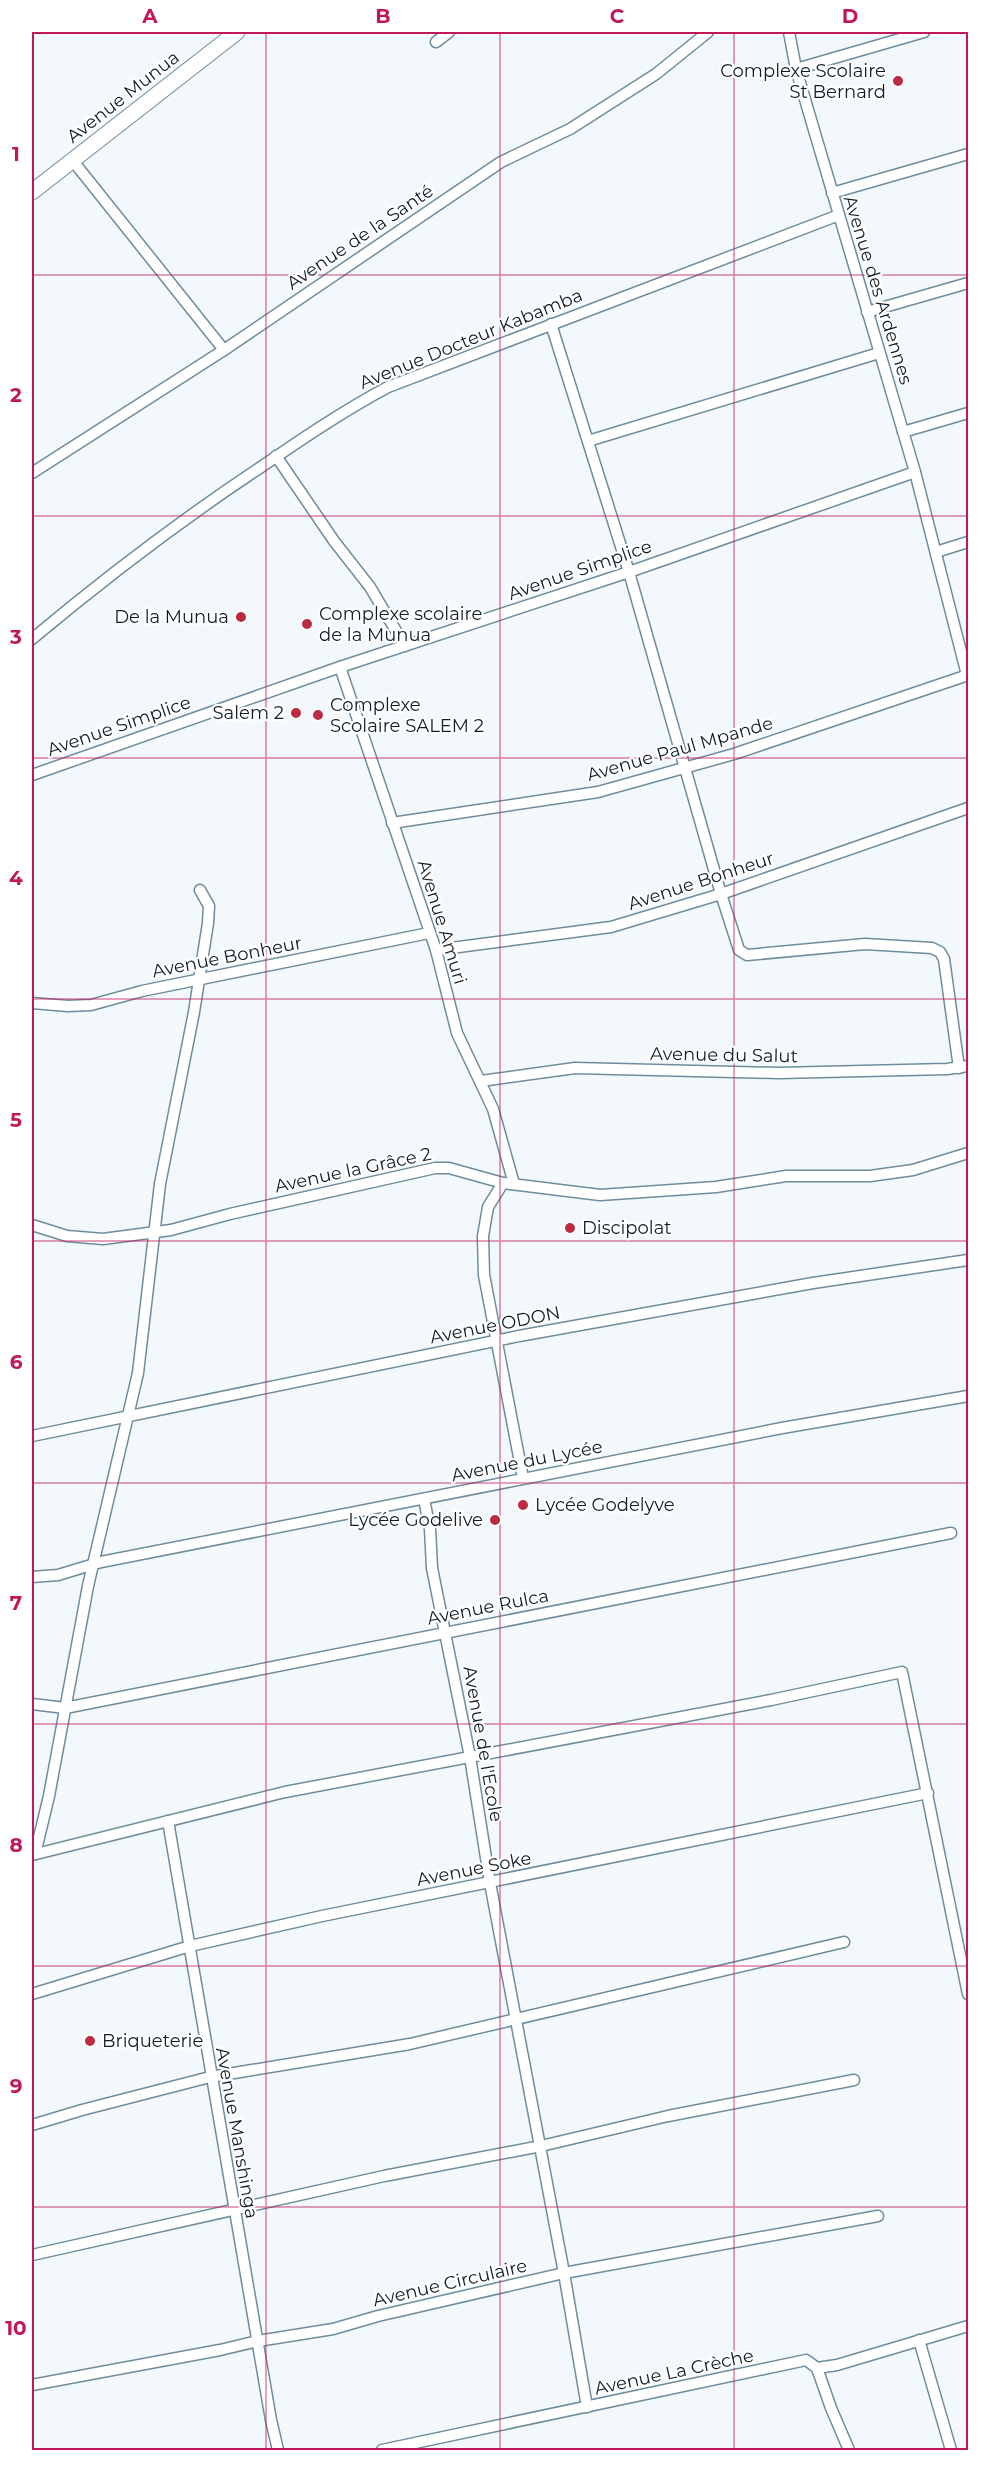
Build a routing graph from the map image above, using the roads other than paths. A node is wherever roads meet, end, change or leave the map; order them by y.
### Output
1 (237, 32) edge
2 (449, 32) edge
3 (708, 32) edge
4 (789, 32) edge
5 (924, 32) edge
6 (436, 42) dead end
7 (796, 69) junction
8 (969, 154) edge
9 (73, 161) junction
10 (32, 192) edge
11 (832, 193) junction
12 (839, 215) junction
13 (969, 283) edge
14 (867, 312) junction
15 (551, 324) junction
16 (224, 350) junction
17 (879, 353) junction
18 (969, 413) edge
19 (903, 432) junction
20 (588, 441) junction
21 (276, 456) junction
22 (915, 472) junction
23 (32, 473) edge
24 (969, 542) edge
25 (936, 552) junction
26 (629, 572) junction
27 (32, 639) edge
28 (405, 646) junction
29 (340, 668) junction
30 (968, 675) edge
31 (685, 767) junction
32 (32, 775) edge
33 (969, 808) edge
34 (392, 824) junction
35 (200, 890) dead end
36 (721, 894) junction
37 (429, 933) junction
38 (436, 950) junction
39 (199, 980) junction
40 (32, 1003) edge
41 (964, 1067) edge
42 (481, 1081) junction
43 (969, 1153) edge
44 (509, 1184) junction
45 (32, 1225) edge
46 (153, 1232) junction
47 (969, 1260) edge
48 (496, 1341) junction
49 (969, 1396) edge
50 (128, 1418) junction
51 (32, 1436) edge
52 (523, 1478) junction
53 (424, 1499) junction
54 (951, 1533) dead end
55 (94, 1565) junction
56 (32, 1577) edge
57 (445, 1633) junction
58 (32, 1704) edge
59 (65, 1708) junction
60 (470, 1756) junction
61 (928, 1793) junction
62 (168, 1821) junction
63 (33, 1855) edge
64 (490, 1883) junction
65 (844, 1942) dead end
66 (190, 1946) junction
67 (32, 1994) edge
68 (969, 1994) edge
69 (515, 2018) junction
70 (210, 2077) junction
71 (854, 2080) dead end
72 (32, 2125) edge
73 (541, 2146) junction
74 (234, 2209) junction
75 (878, 2216) dead end
76 (32, 2255) edge
77 (564, 2273) junction
78 (969, 2326) edge
79 (919, 2340) junction
80 (258, 2341) junction
81 (817, 2368) junction
82 (32, 2385) edge
83 (587, 2407) junction
84 (433, 2445) edge
85 (278, 2451) edge
86 (382, 2451) edge
87 (849, 2451) edge
88 (951, 2451) edge

1 - 9 main road, Avenue Munua
2 - 6 street
3 - 16 street, Avenue de la Santé
4 - 7 street, Avenue des Ardennes
5 - 7 street
7 - 11 street, Avenue des Ardennes
8 - 11 street
9 - 10 main road, Avenue Munua
9 - 16 street
11 - 12 street, Avenue des Ardennes
12 - 14 street, Avenue des Ardennes
12 - 15 street, Avenue Docteur Kabamba
13 - 14 street
14 - 17 street, Avenue des Ardennes
15 - 20 street
15 - 21 street, Avenue Docteur Kabamba
16 - 23 street, Avenue de la Santé
17 - 19 street, Avenue des Ardennes
17 - 20 street
18 - 19 street
19 - 22 street, Avenue des Ardennes
20 - 26 street
21 - 27 street, Avenue Docteur Kabamba
21 - 28 street
22 - 25 street, Avenue des Ardennes
22 - 26 street, Avenue Simplice
24 - 25 street
25 - 30 street, Avenue des Ardennes
26 - 28 street, Avenue Simplice
26 - 31 street
28 - 29 street, Avenue Simplice
29 - 32 street, Avenue Simplice
29 - 34 street, Avenue Amuri
30 - 31 street, Avenue Paul Mpande
31 - 34 street, Avenue Paul Mpande
31 - 36 street
33 - 36 street, Avenue Bonheur
34 - 37 street, Avenue Amuri
35 - 39 street
36 - 38 street, Avenue Bonheur
36 - 41 street
37 - 38 street, Avenue Amuri
37 - 39 street, Avenue Bonheur
38 - 42 street, Avenue Amuri
39 - 40 street, Avenue Bonheur
39 - 46 street
41 - 42 street, Avenue du Salut
42 - 44 street, Avenue Amuri
43 - 44 street, Avenue la Grâce 2
44 - 46 street, Avenue la Grâce 2
44 - 48 street
45 - 46 street, Avenue la Grâce 2
46 - 50 street
47 - 48 street, Avenue ODON
48 - 50 street, Avenue ODON
48 - 52 street
49 - 52 street, Avenue du Lycée
50 - 51 street, Avenue ODON
50 - 55 street
52 - 53 street, Avenue du Lycée
53 - 55 street, Avenue du Lycée
53 - 57 street, Avenue de l'Ecole
54 - 57 street, Avenue Rulca
55 - 56 street, Avenue du Lycée
55 - 59 street
57 - 59 street, Avenue Rulca
57 - 60 street, Avenue de l'Ecole
58 - 59 street, Avenue Rulca
59 - 63 street
60 - 61 street
60 - 62 street
60 - 64 street, Avenue de l'Ecole
61 - 64 street, Avenue Soke
61 - 68 street
62 - 63 street
62 - 66 street, Avenue Manshinga
64 - 66 street, Avenue Soke
64 - 69 street, Avenue de l'Ecole
65 - 69 street
66 - 67 street, Avenue Soke
66 - 70 street, Avenue Manshinga
69 - 70 street
69 - 73 street, Avenue de l'Ecole
70 - 72 street
70 - 74 street, Avenue Manshinga
71 - 73 street
73 - 74 street
73 - 77 street, Avenue de l'Ecole
74 - 76 street
74 - 80 street, Avenue Manshinga
75 - 77 street, Avenue Circulaire
77 - 80 street, Avenue Circulaire
77 - 83 street, Avenue de l'Ecole
78 - 79 street, Avenue La Crèche
79 - 81 street, Avenue La Crèche
79 - 88 street
80 - 82 street, Avenue Circulaire
80 - 85 street, Avenue Manshinga
81 - 83 street, Avenue La Crèche
81 - 87 street
83 - 84 street, Avenue La Crèche
84 - 86 street, Avenue La Crèche

